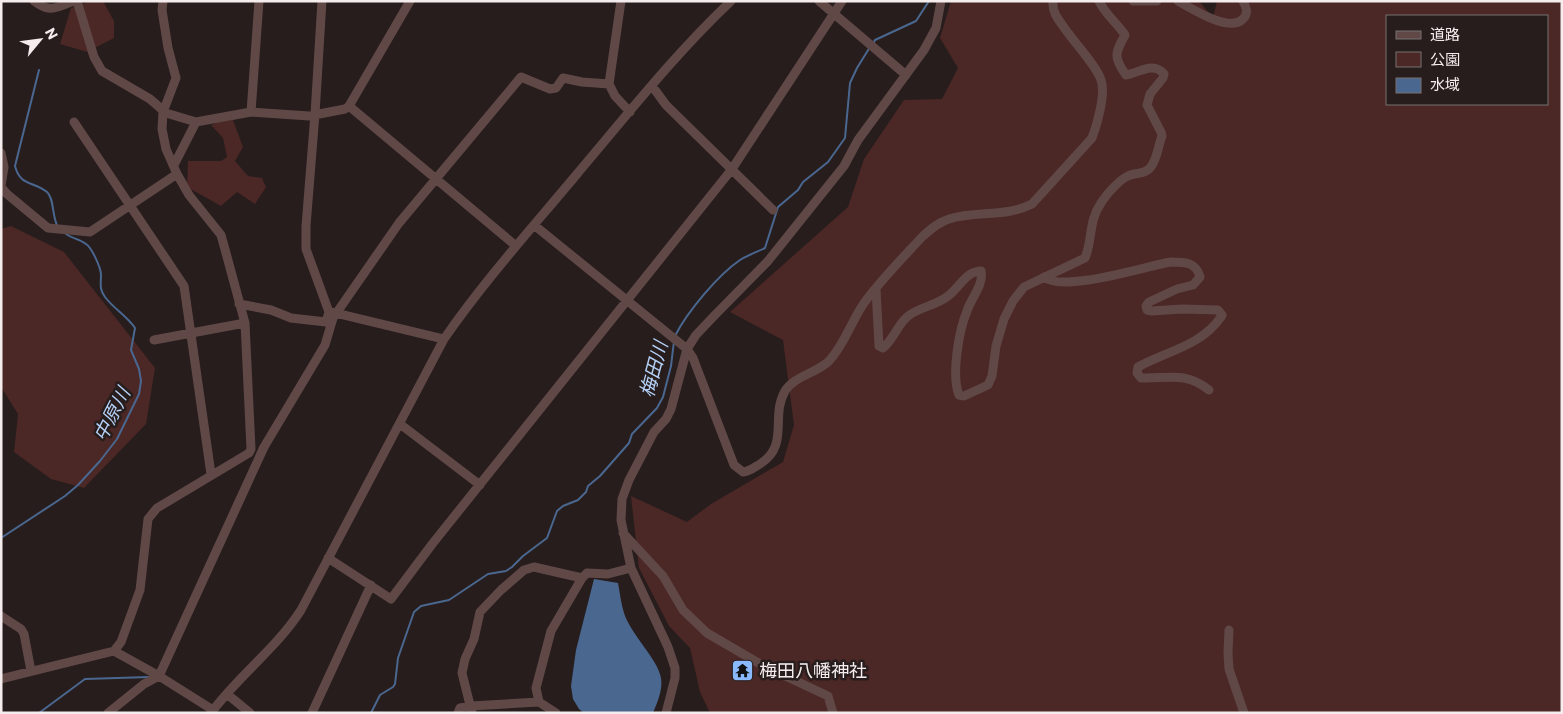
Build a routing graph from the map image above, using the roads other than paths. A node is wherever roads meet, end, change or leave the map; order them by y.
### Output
1 (34, 1) edge
2 (75, 1) edge
3 (163, 1) edge
4 (259, 1) edge
5 (322, 1) edge
6 (410, 1) edge
7 (621, 1) edge
8 (731, 1) edge
9 (819, 1) edge
10 (842, 1) edge
11 (942, 1) edge
12 (1053, 1) edge
13 (1098, 1) edge
14 (1133, 1) edge
15 (1157, 1) edge
16 (1178, 1) edge
17 (1243, 1) edge
18 (834, 14) junction
19 (906, 75) junction
20 (609, 84) junction
21 (651, 88) junction
22 (349, 106) junction
23 (163, 112) junction
24 (251, 112) junction
25 (630, 112) junction
26 (315, 114) junction
27 (74, 122) dead end
28 (196, 122) junction
29 (1, 153) edge
30 (174, 165) junction
31 (732, 170) junction
32 (177, 174) junction
33 (435, 180) junction
34 (1, 186) edge
35 (130, 205) junction
36 (773, 210) dead end
37 (534, 225) junction
38 (516, 246) junction
39 (1044, 277) junction
40 (876, 289) junction
41 (626, 301) junction
42 (239, 304) junction
43 (332, 312) junction
44 (245, 323) junction
45 (191, 333) junction
46 (444, 339) junction
47 (154, 340) dead end
48 (687, 349) junction
49 (1208, 390) dead end
50 (400, 424) junction
51 (251, 444) junction
52 (264, 447) junction
53 (211, 474) junction
54 (480, 485) junction
55 (623, 532) junction
56 (328, 558) junction
57 (630, 568) junction
58 (582, 578) junction
59 (371, 585) junction
60 (1, 616) edge
61 (1229, 630) dead end
62 (114, 651) junction
63 (31, 671) junction
64 (159, 676) junction
65 (1, 678) edge
66 (227, 694) junction
67 (539, 702) junction
68 (471, 710) edge
69 (212, 711) edge
70 (108, 713) edge
71 (250, 713) edge
72 (312, 713) edge
73 (458, 713) edge
74 (556, 713) edge
75 (666, 713) edge
76 (833, 713) edge
77 (1244, 713) edge

1 - 2 street
2 - 23 street
3 - 23 street
4 - 24 street
5 - 26 street
6 - 22 street
7 - 20 street
8 - 21 street
9 - 18 street
10 - 18 street
11 - 19 street
12 - 40 street
13 - 39 street
14 - 15 street
16 - 17 street
18 - 19 street
18 - 31 street
19 - 48 street
20 - 25 street
20 - 33 street
21 - 25 street
21 - 31 street
22 - 26 street
22 - 33 street
23 - 28 street
23 - 30 street
24 - 26 street
24 - 28 street
25 - 37 street
26 - 43 street
27 - 35 street
28 - 30 street
29 - 34 street
30 - 32 street
31 - 36 street
31 - 41 street
32 - 35 street
32 - 42 street
33 - 38 street
33 - 43 street
34 - 35 street
35 - 45 street
37 - 38 street
37 - 41 street
38 - 46 street
39 - 40 street
39 - 49 street
40 - 48 street
41 - 48 street
41 - 54 street
42 - 43 street
42 - 44 street
43 - 46 street
43 - 52 street
44 - 45 street
44 - 51 street
45 - 47 street
45 - 53 street
46 - 50 street
48 - 55 street
50 - 54 street
50 - 56 street
51 - 52 street
51 - 53 street
52 - 64 street
53 - 62 street
54 - 59 street
55 - 57 street
55 - 76 street
56 - 59 street
56 - 66 street
57 - 58 street
57 - 75 street
58 - 67 street
58 - 68 street
59 - 72 street
60 - 63 street
61 - 77 street
62 - 63 street
62 - 64 street
63 - 65 street
64 - 69 street
64 - 70 street
66 - 69 street
66 - 71 street
67 - 68 street
67 - 74 street
68 - 73 street

